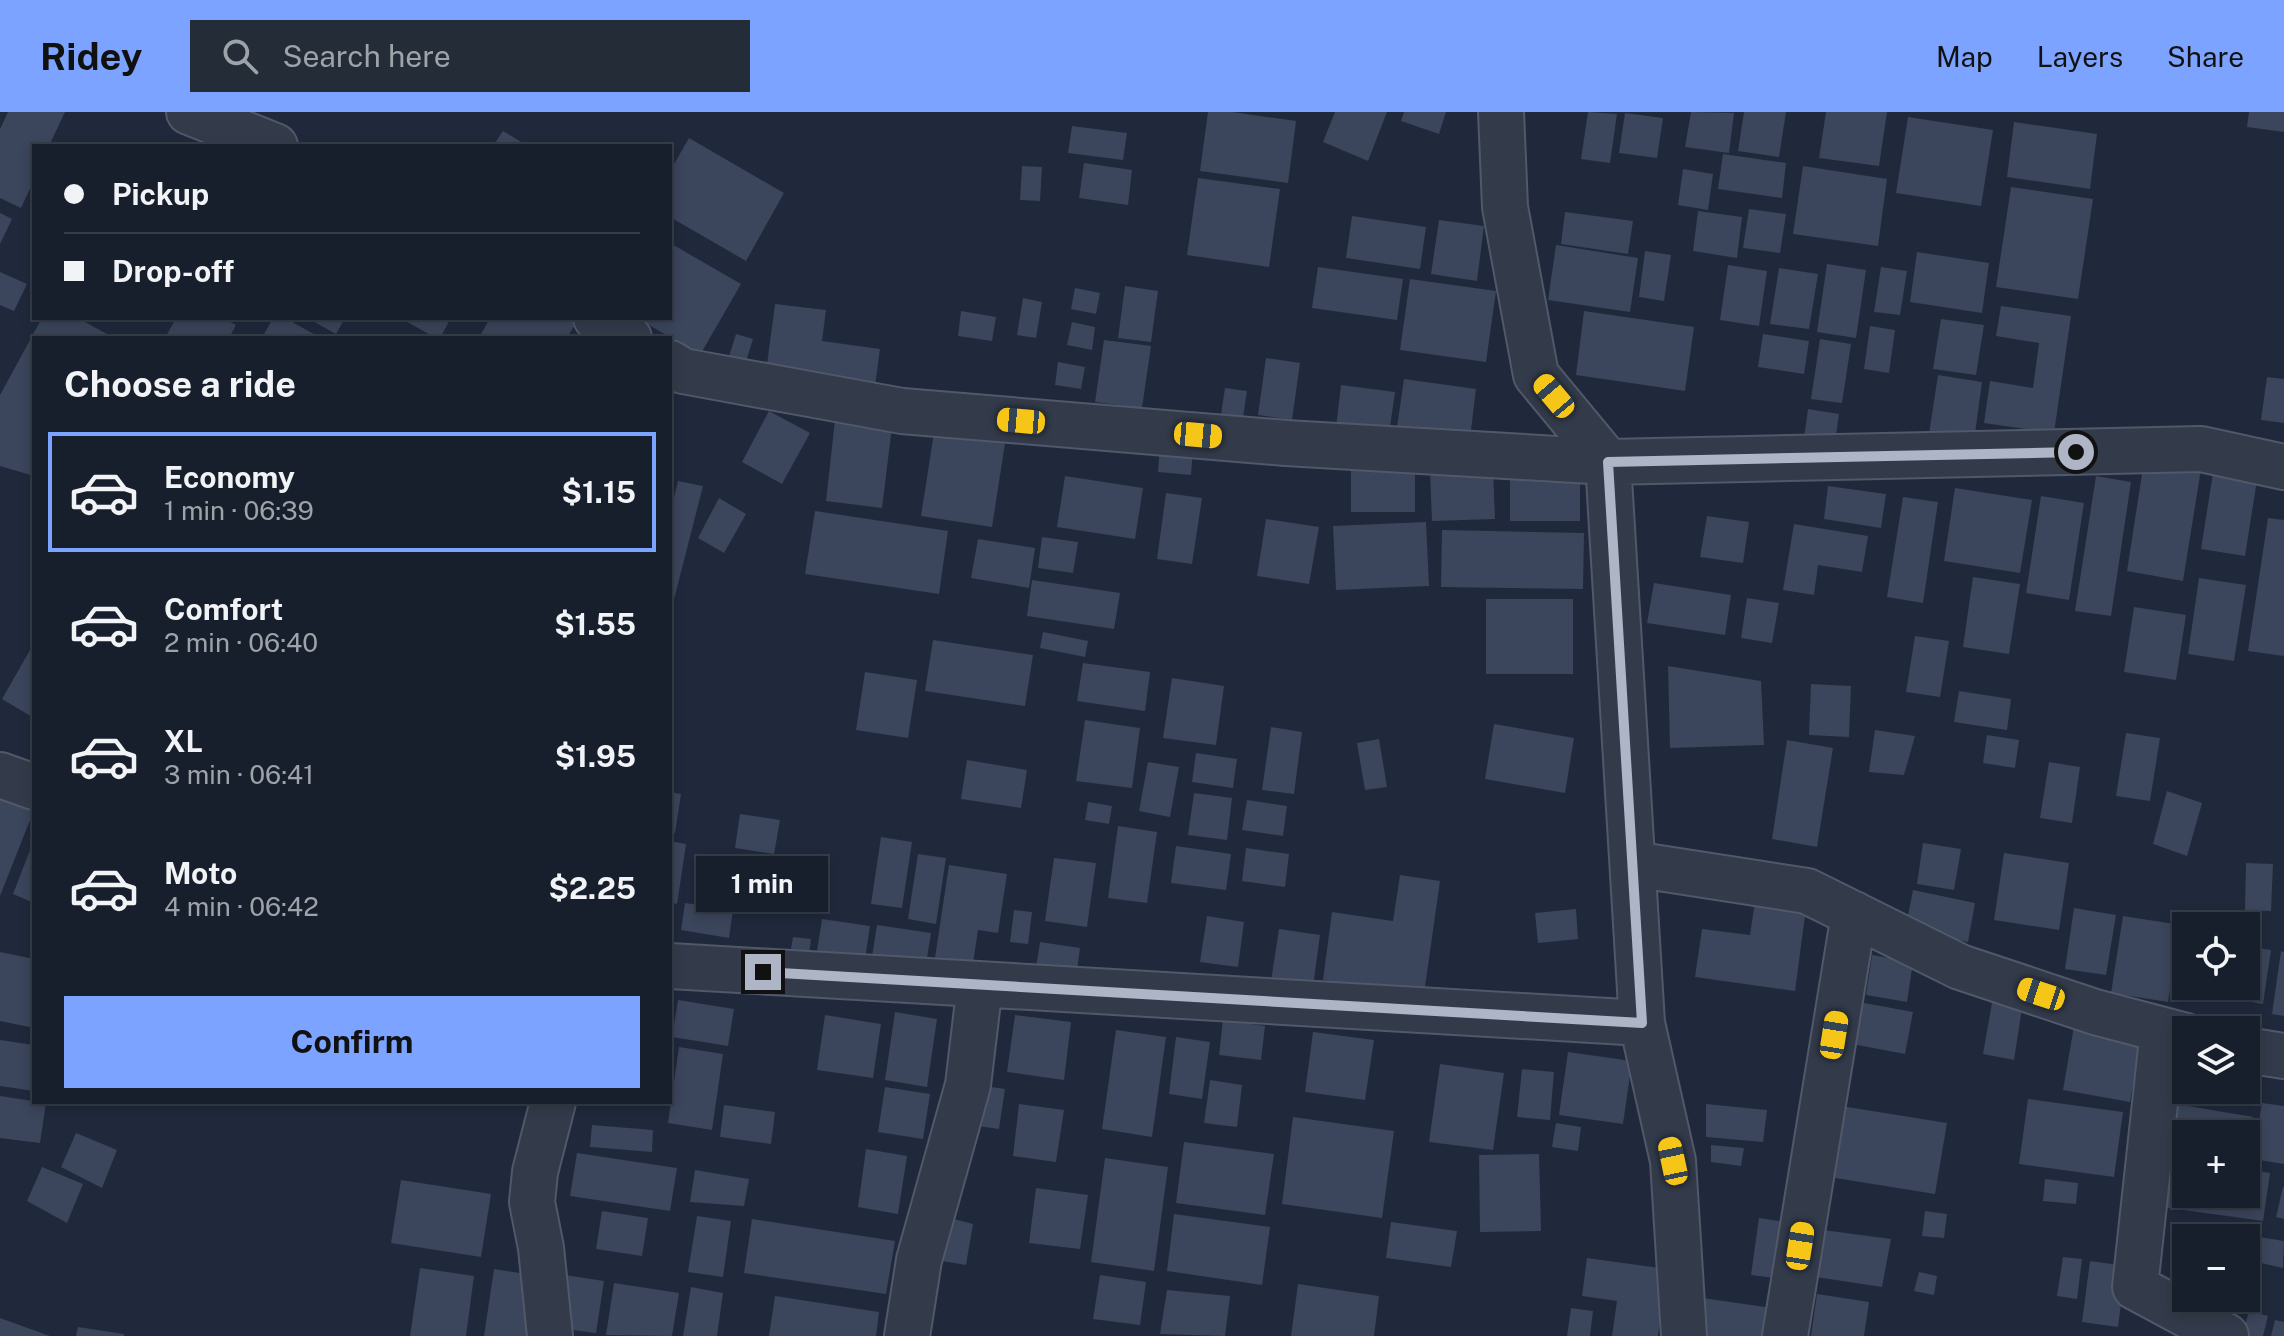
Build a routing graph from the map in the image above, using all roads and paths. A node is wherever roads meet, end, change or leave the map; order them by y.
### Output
1 (189, 112) edge
2 (1501, 112) edge
3 (270, 144) edge
4 (599, 320) edge
5 (626, 336) edge
6 (672, 364) edge
7 (1608, 462) junction
8 (2284, 467) edge
9 (0, 775) edge
10 (32, 786) edge
11 (1633, 864) junction
12 (1854, 914) junction
13 (672, 966) edge
14 (980, 984) junction
15 (1642, 1023) junction
16 (2172, 1032) edge
17 (2172, 1052) edge
18 (2260, 1052) edge
19 (2284, 1056) edge
20 (552, 1104) edge
21 (550, 1336) edge
22 (907, 1336) edge
23 (1684, 1336) edge
24 (1785, 1336) edge
25 (2226, 1336) edge

1 - 3 street
2 - 7 street
4 - 5 street
6 - 7 street
7 - 8 street
7 - 11 street
9 - 10 street
11 - 12 street
11 - 15 street
12 - 16 street
12 - 24 street
13 - 14 street
14 - 15 street
14 - 22 street
15 - 23 street
17 - 25 street
18 - 19 street
20 - 21 street

